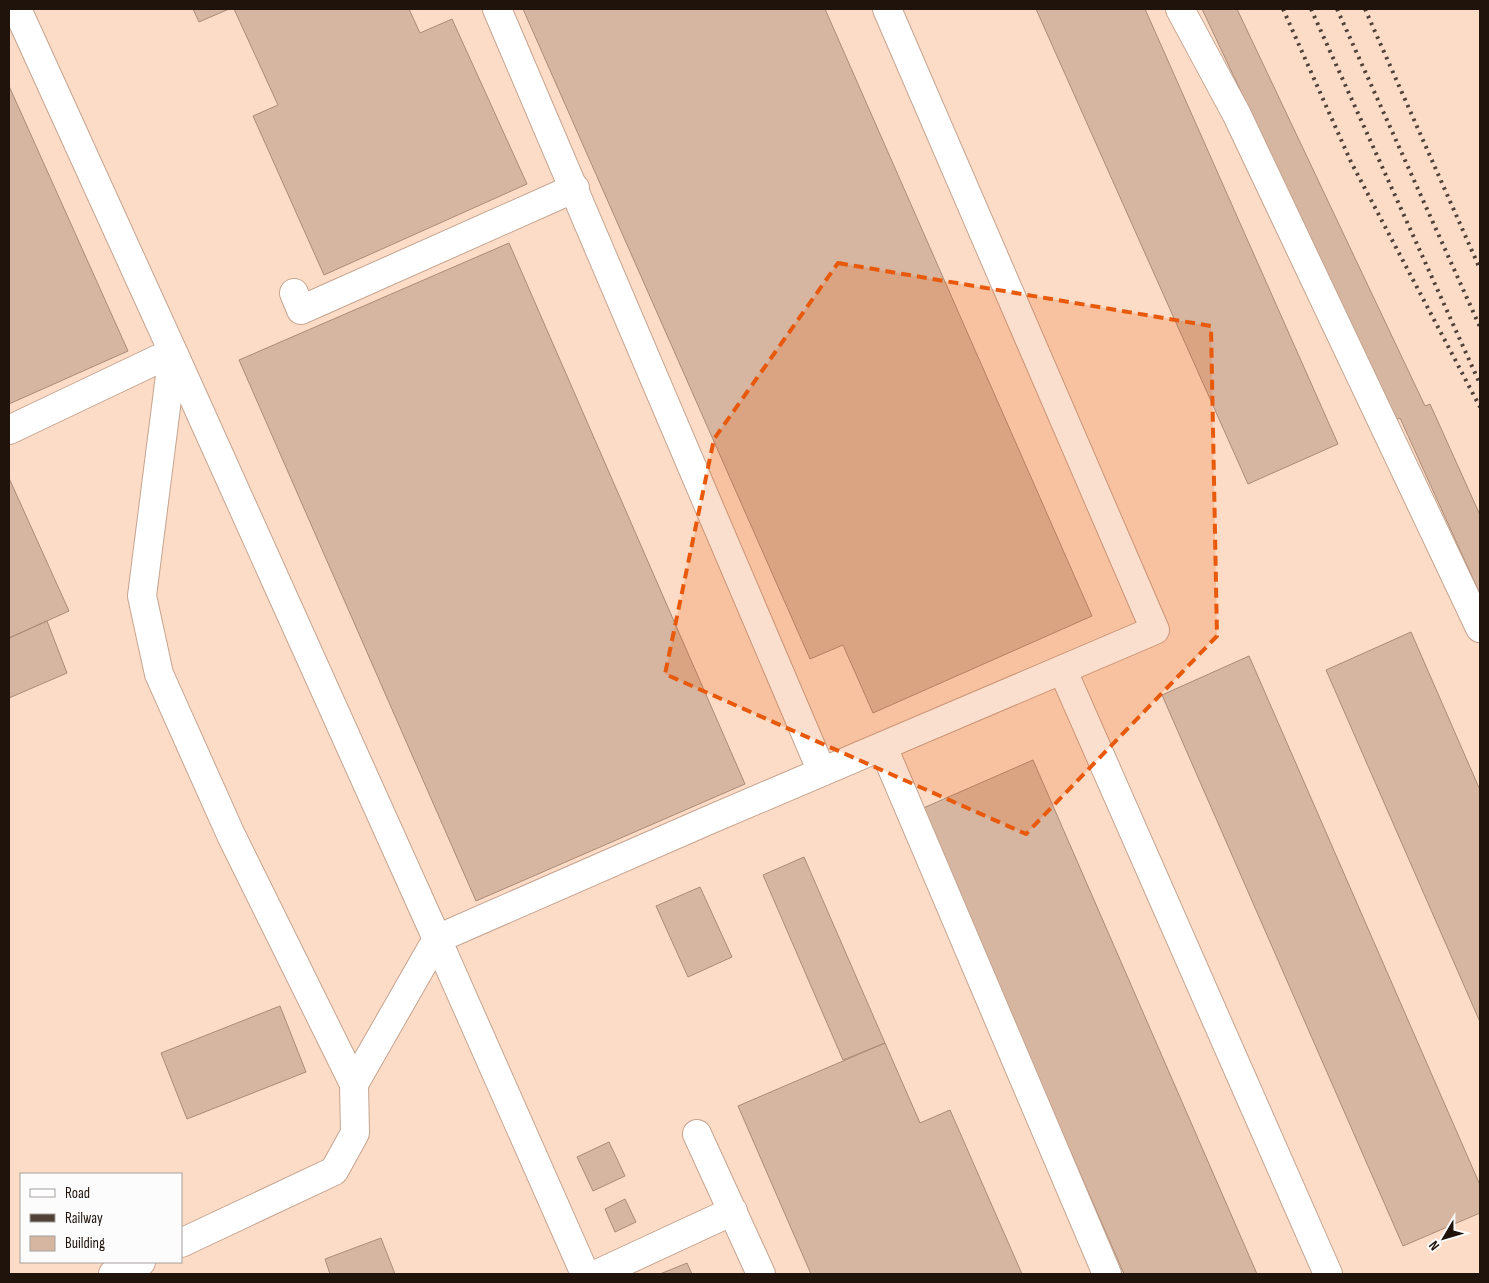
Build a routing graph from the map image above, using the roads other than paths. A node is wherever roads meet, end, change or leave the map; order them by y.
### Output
1 (17, 9) edge
2 (497, 9) edge
3 (887, 9) edge
4 (1180, 9) edge
5 (575, 188) junction
6 (294, 293) dead end
7 (173, 352) junction
8 (9, 430) edge
9 (1480, 628) edge
10 (1063, 671) junction
11 (883, 746) junction
12 (822, 772) junction
13 (437, 938) junction
14 (354, 1084) junction
15 (698, 1134) dead end
16 (733, 1212) junction
17 (182, 1243) edge
18 (139, 1263) edge
19 (114, 1274) edge
20 (585, 1274) edge
21 (597, 1274) edge
22 (761, 1274) edge
23 (1107, 1274) edge
24 (1328, 1274) edge

1 - 7 lane
2 - 5 lane
3 - 10 lane
4 - 9 lane
5 - 6 lane
5 - 12 lane
7 - 8 lane
7 - 13 lane
7 - 14 lane
10 - 11 lane
10 - 24 lane
11 - 12 lane
11 - 23 lane
12 - 13 lane
13 - 14 lane
13 - 20 lane
14 - 17 lane
15 - 16 lane
16 - 21 lane
16 - 22 lane
18 - 19 lane

